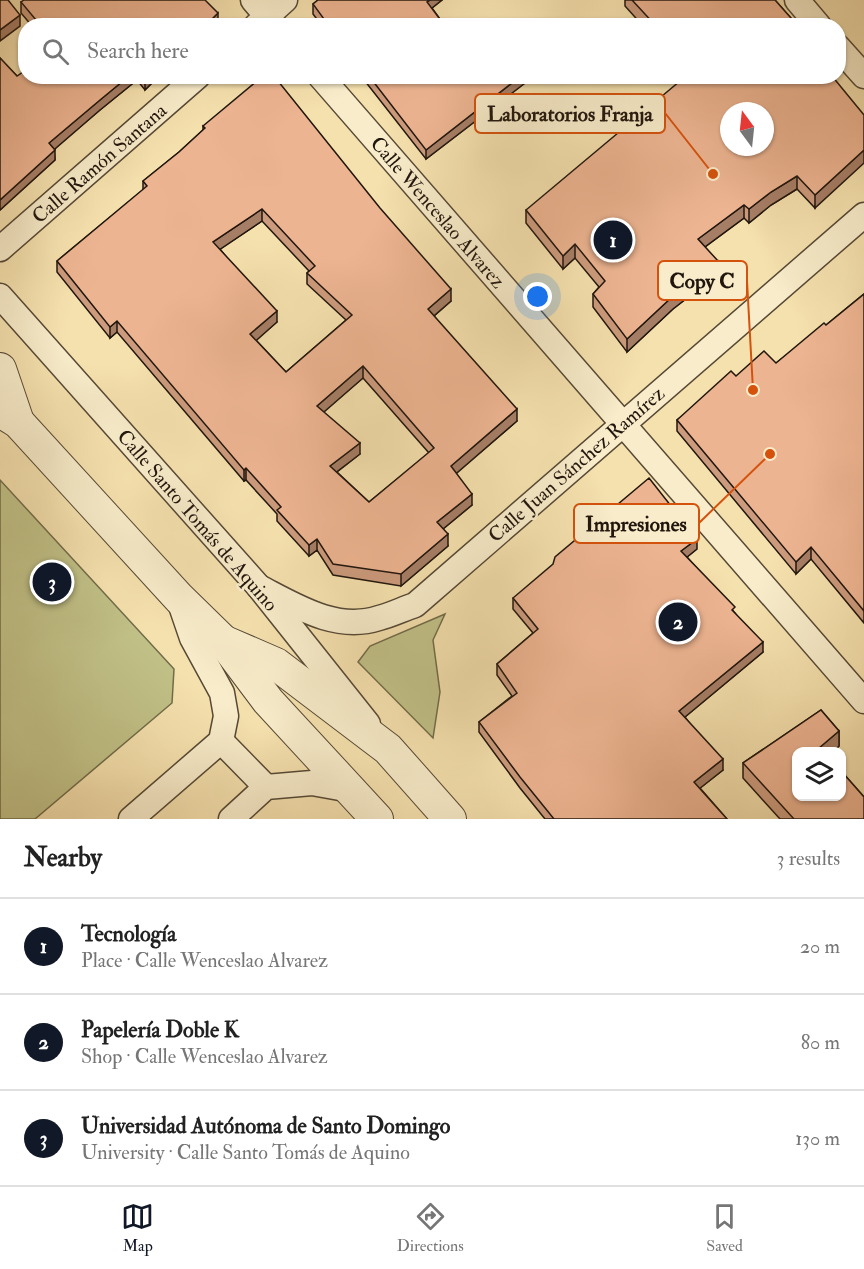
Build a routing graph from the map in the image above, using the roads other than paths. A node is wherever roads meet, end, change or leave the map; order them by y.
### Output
1 (285, 0) edge
2 (797, 0) edge
3 (263, 17) edge
4 (812, 18) edge
5 (846, 56) edge
6 (864, 76) edge
7 (189, 84) edge
8 (327, 84) edge
9 (864, 215) edge
10 (0, 249) edge
11 (0, 296) edge
12 (0, 369) edge
13 (9, 417) edge
14 (622, 424) junction
15 (259, 587) junction
16 (179, 598) junction
17 (223, 641) junction
18 (864, 701) edge
19 (221, 741) junction
20 (388, 749) junction
21 (266, 787) junction
22 (351, 790) junction
23 (131, 819) edge
24 (231, 819) edge
25 (377, 819) edge
26 (450, 819) edge

1 - 3 street
2 - 4 street
5 - 6 street
7 - 10 street, Calle Ramón Santana
8 - 14 street, Calle Wenceslao Alvarez
9 - 14 street, Calle Juan Sánchez Ramírez
11 - 15 street, Calle Santo Tomás de Aquino
12 - 13 street
13 - 16 street, Calle Santo Tomás de Aquino
14 - 15 street, Calle Juan Sánchez Ramírez
14 - 18 street, Calle Wenceslao Alvarez
15 - 20 street, Calle Santo Tomás de Aquino
16 - 17 street, Calle Santo Tomás de Aquino
16 - 19 street
17 - 20 street, Calle Santo Tomás de Aquino
17 - 22 street, Calle Santo Tomás de Aquino
19 - 21 street
19 - 23 street
20 - 26 street, Calle Santo Tomás de Aquino
21 - 22 street
21 - 24 street
22 - 25 street, Calle Santo Tomás de Aquino

